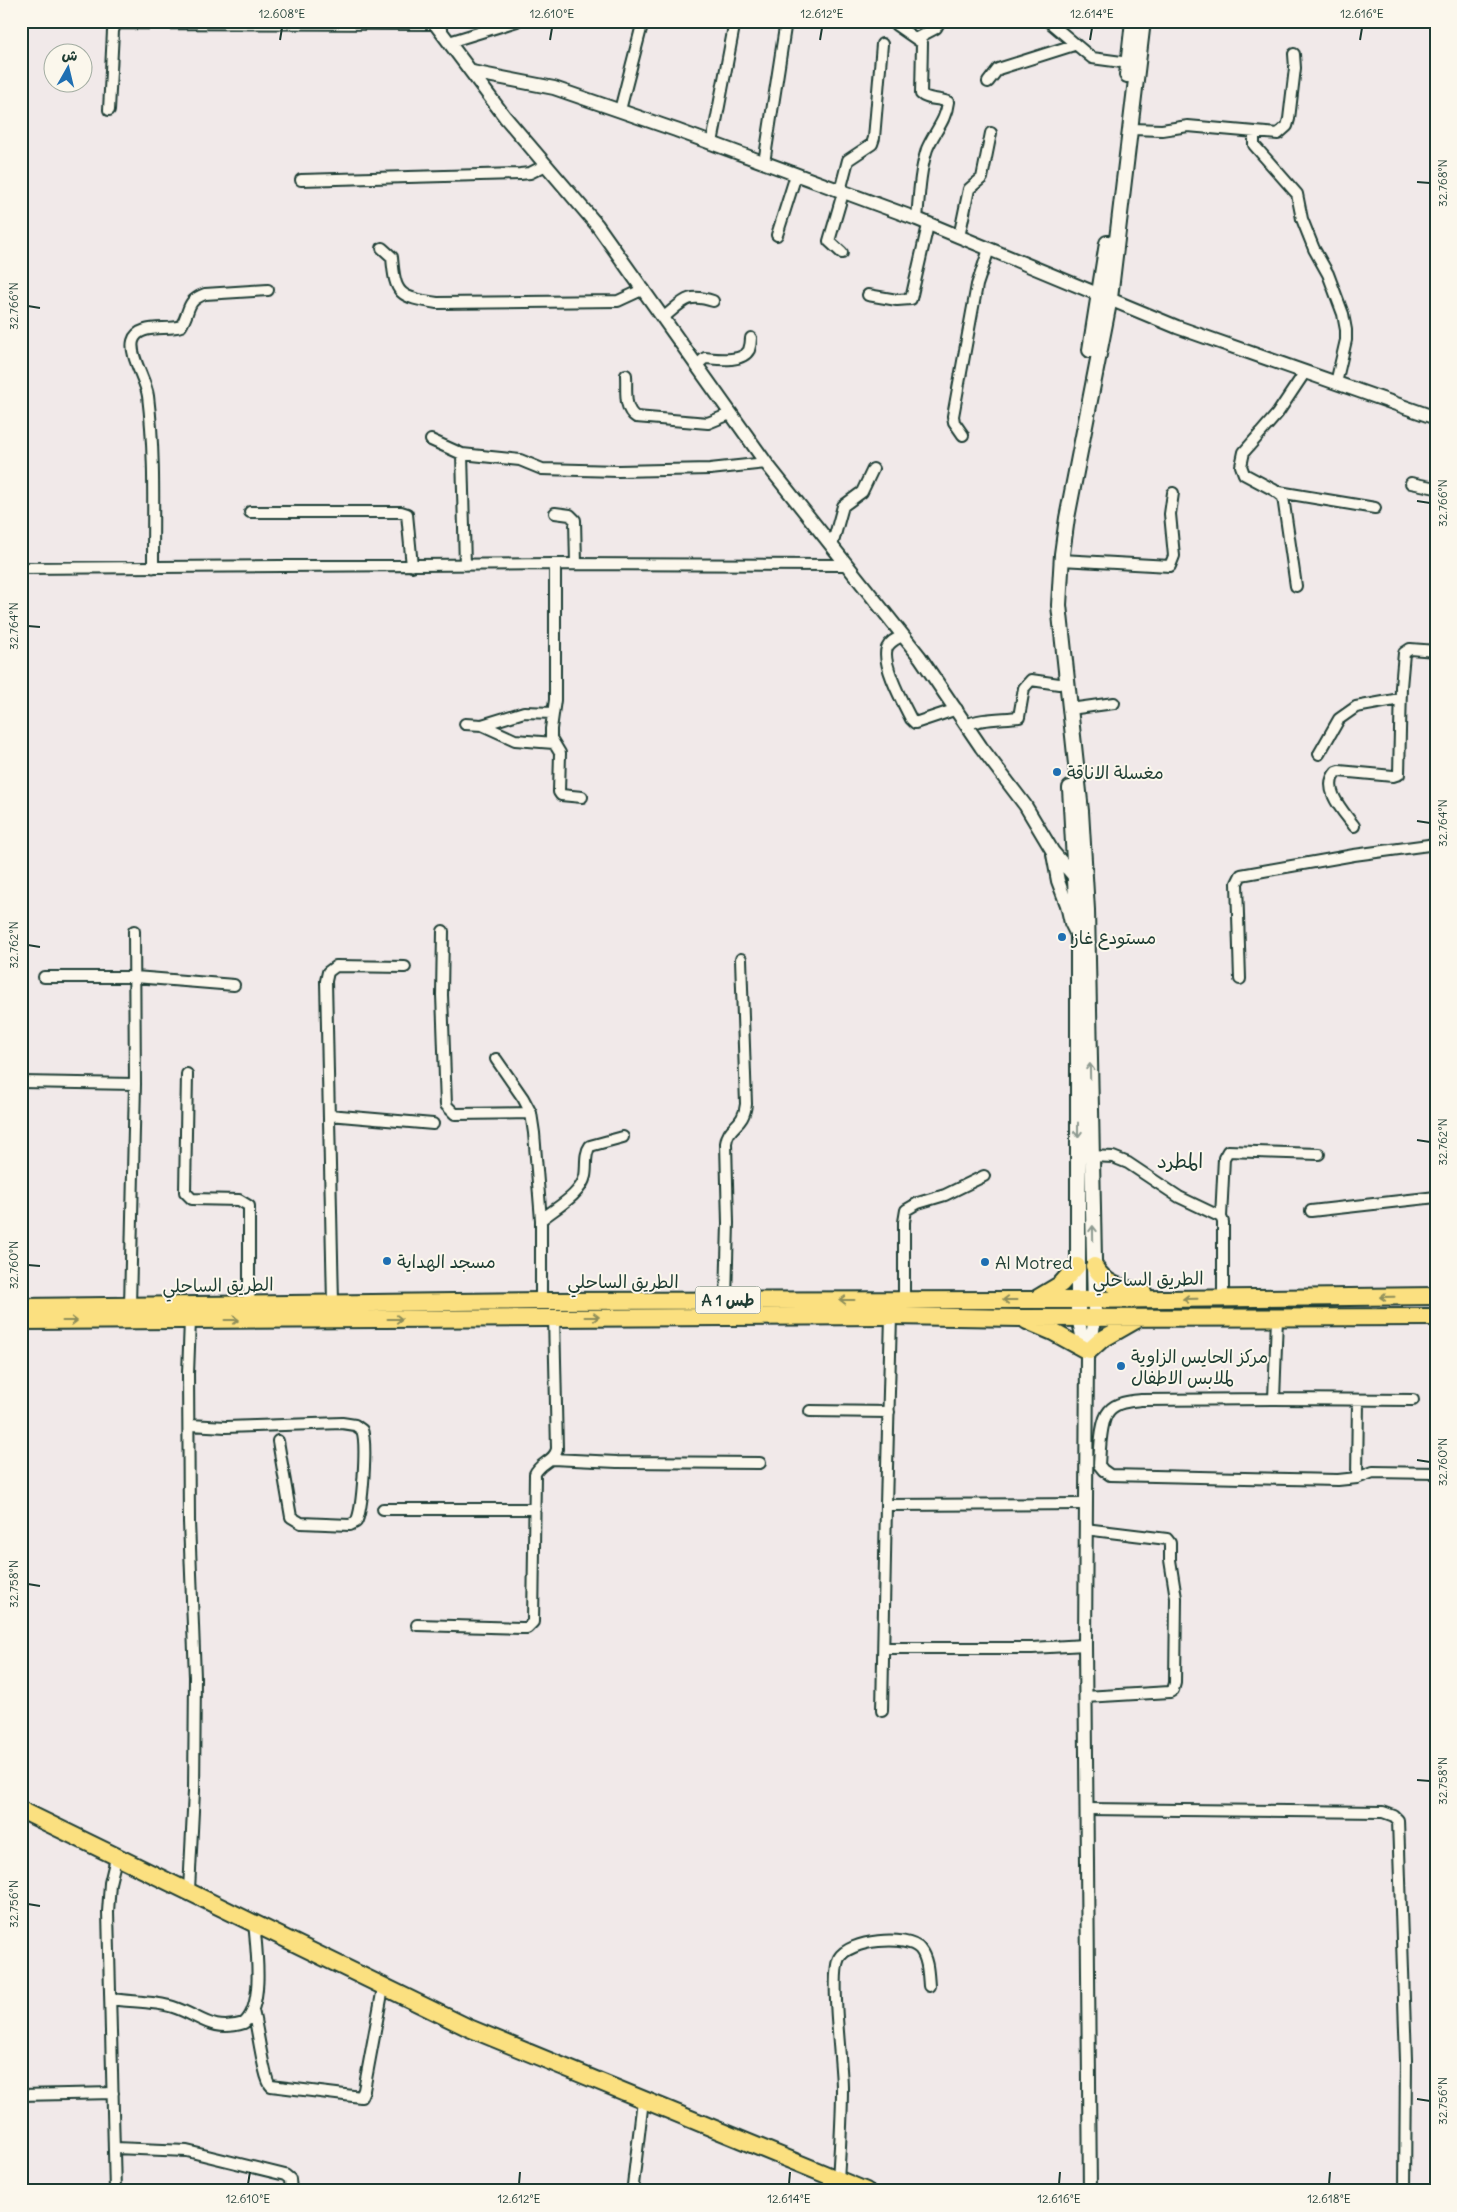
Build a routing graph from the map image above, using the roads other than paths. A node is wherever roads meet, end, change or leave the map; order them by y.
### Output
1 (517, 21) edge
2 (643, 21) edge
3 (736, 21) edge
4 (786, 21) edge
5 (940, 21) edge
6 (1048, 21) edge
7 (1133, 21) edge
8 (1143, 21) edge
9 (434, 22) edge
10 (894, 23) edge
11 (917, 38) junction
12 (449, 42) junction
13 (882, 44) dead end
14 (1074, 44) junction
15 (1294, 54) dead end
16 (1129, 63) junction
17 (472, 72) junction
18 (988, 82) dead end
19 (109, 110) dead end
20 (620, 110) junction
21 (1131, 129) junction
22 (991, 133) dead end
23 (1254, 133) junction
24 (712, 143) junction
25 (764, 163) junction
26 (544, 166) junction
27 (796, 175) junction
28 (301, 180) dead end
29 (842, 192) junction
30 (922, 222) junction
31 (777, 235) dead end
32 (959, 238) junction
33 (382, 248) dead end
34 (990, 250) junction
35 (842, 253) dead end
36 (644, 289) junction
37 (268, 290) dead end
38 (868, 294) dead end
39 (1105, 296) junction
40 (712, 301) dead end
41 (664, 317) junction
42 (751, 338) dead end
43 (698, 364) junction
44 (1305, 372) junction
45 (626, 375) dead end
46 (1336, 383) junction
47 (730, 414) junction
48 (1436, 418) edge
49 (963, 435) dead end
50 (431, 440) dead end
51 (462, 454) junction
52 (766, 462) junction
53 (873, 469) dead end
54 (1411, 483) dead end
55 (1436, 488) edge
56 (1278, 492) junction
57 (1173, 493) dead end
58 (1375, 508) dead end
59 (250, 512) dead end
60 (556, 513) dead end
61 (1063, 517) junction
62 (832, 546) junction
63 (1061, 560) junction
64 (555, 564) junction
65 (576, 564) junction
66 (465, 565) junction
67 (845, 565) junction
68 (412, 566) junction
69 (21, 568) edge
70 (153, 568) junction
71 (1296, 586) dead end
72 (902, 636) junction
73 (1436, 651) edge
74 (1059, 684) junction
75 (1400, 698) junction
76 (1114, 703) dead end
77 (1070, 709) junction
78 (957, 710) junction
79 (553, 713) junction
80 (465, 724) dead end
81 (482, 725) junction
82 (967, 725) junction
83 (554, 742) junction
84 (1319, 754) dead end
85 (582, 797) dead end
86 (1354, 826) dead end
87 (1436, 844) edge
88 (1053, 852) junction
89 (1080, 883) junction
90 (134, 931) dead end
91 (443, 931) dead end
92 (1078, 935) junction
93 (740, 959) dead end
94 (405, 966) dead end
95 (44, 977) dead end
96 (135, 977) junction
97 (1240, 979) dead end
98 (234, 985) dead end
99 (496, 1059) dead end
100 (187, 1074) dead end
101 (21, 1082) edge
102 (135, 1084) junction
103 (530, 1113) junction
104 (329, 1115) junction
105 (433, 1124) dead end
106 (623, 1137) dead end
107 (1319, 1154) dead end
108 (1091, 1156) junction
109 (984, 1176) dead end
110 (1436, 1197) edge
111 (1311, 1211) dead end
112 (1221, 1217) junction
113 (541, 1220) junction
114 (1077, 1266) junction
115 (1094, 1266) junction
116 (1436, 1296) edge
117 (1223, 1298) junction
118 (1160, 1299) junction
119 (726, 1300) junction
120 (904, 1300) junction
121 (1035, 1300) junction
122 (1076, 1300) junction
123 (1095, 1300) junction
124 (541, 1301) junction
125 (334, 1303) junction
126 (249, 1304) junction
127 (130, 1306) junction
128 (21, 1307) edge
129 (891, 1316) junction
130 (554, 1317) junction
131 (1095, 1317) junction
132 (1436, 1317) edge
133 (1020, 1318) junction
134 (1078, 1318) junction
135 (1138, 1318) junction
136 (1277, 1318) junction
137 (190, 1320) junction
138 (21, 1321) edge
139 (1087, 1351) junction
140 (1274, 1399) junction
141 (1358, 1400) junction
142 (1413, 1400) dead end
143 (810, 1411) dead end
144 (889, 1412) junction
145 (190, 1425) junction
146 (278, 1441) dead end
147 (552, 1459) junction
148 (760, 1462) dead end
149 (1436, 1473) edge
150 (1357, 1478) junction
151 (1085, 1504) junction
152 (886, 1505) junction
153 (535, 1508) junction
154 (383, 1509) dead end
155 (1085, 1529) junction
156 (417, 1625) dead end
157 (1085, 1645) junction
158 (884, 1648) junction
159 (1085, 1697) junction
160 (882, 1711) dead end
161 (1086, 1809) junction
162 (21, 1810) edge
163 (116, 1858) junction
164 (189, 1890) junction
165 (254, 1922) junction
166 (929, 1986) dead end
167 (384, 1988) junction
168 (111, 1999) junction
169 (253, 2011) junction
170 (113, 2093) junction
171 (21, 2095) edge
172 (643, 2100) junction
173 (115, 2148) junction
174 (838, 2180) junction
175 (115, 2191) edge
176 (291, 2191) edge
177 (636, 2191) edge
178 (864, 2191) edge
179 (1090, 2191) edge
180 (1405, 2191) edge

1 - 12 street
2 - 20 street
3 - 24 street
4 - 25 street
5 - 11 street
6 - 14 street
7 - 16 main road
8 - 21 main road
9 - 12 street
9 - 19 street
10 - 11 street
11 - 30 street
12 - 17 street
13 - 29 street
14 - 16 street
14 - 18 street
15 - 23 street
16 - 39 main road
17 - 20 street
17 - 26 street
20 - 24 street
21 - 23 street
21 - 39 main road
22 - 32 street
23 - 46 street
24 - 25 street
25 - 27 street
26 - 28 street
26 - 36 street
27 - 29 street
27 - 31 street
29 - 30 street
29 - 35 street
30 - 32 street
30 - 38 street
32 - 34 street
33 - 36 street
34 - 39 street
34 - 49 street
36 - 41 street
37 - 70 street
39 - 44 street
39 - 61 main road
40 - 41 street
41 - 43 street
42 - 43 street
43 - 47 street
44 - 46 street
44 - 56 street
45 - 47 street
46 - 48 street
47 - 52 street
50 - 51 street
51 - 52 street
51 - 66 street
52 - 62 street
53 - 62 street
54 - 55 street
56 - 58 street
56 - 71 street
57 - 63 street
59 - 68 street
60 - 65 street
61 - 63 main road
61 - 74 main road
62 - 67 street
63 - 77 main road
64 - 65 street
64 - 66 street
64 - 79 street
65 - 67 street
66 - 68 street
67 - 72 street
68 - 70 street
69 - 70 street
72 - 78 street
72 - 78 street
73 - 75 street
74 - 82 street
74 - 89 main road
75 - 84 street
75 - 86 street
76 - 77 street
77 - 89 main road
78 - 82 street
79 - 81 street
79 - 83 street
80 - 81 street
81 - 83 street
82 - 88 street
83 - 85 street
87 - 97 street
88 - 89 street
88 - 92 street
89 - 92 main road
108 -> 89 main road
90 - 96 street
91 - 103 street
92 -> 114 main road
93 - 119 street
94 - 104 street
95 - 96 street
96 - 98 street
96 - 102 street
99 - 103 street
100 - 126 street
101 - 102 street
102 - 127 street
103 - 113 street
104 - 105 street
104 - 125 street
106 - 113 street
107 - 112 street
108 - 112 street
115 -> 108 main road
109 - 120 street
110 - 111 street
112 - 117 street
113 - 124 street
114 - 121 main road
114 - 122 main road
115 - 118 main road
115 - 123 main road
116 -> 117 main road, الطريق الساحلي / A 1 طس
117 -> 118 main road, الطريق الساحلي / A 1 طس
118 - 123 main road, الطريق الساحلي / A 1 طس
120 -> 119 main road, الطريق الساحلي / A 1 طس
119 - 124 main road, الطريق الساحلي / A 1 طس
121 -> 120 main road, الطريق الساحلي / A 1 طس
121 - 122 main road, الطريق الساحلي / A 1 طس
122 - 123 main road, الطريق الساحلي / A 1 طس
122 - 134 main road
123 - 131 main road
124 - 125 main road, الطريق الساحلي / A 1 طس
125 - 126 main road, الطريق الساحلي / A 1 طس
126 - 127 main road, الطريق الساحلي / A 1 طس
127 - 128 main road, الطريق الساحلي / A 1 طس
130 -> 129 main road, الطريق الساحلي / A 1 طس
129 - 133 main road, الطريق الساحلي / A 1 طس
129 - 144 street
137 -> 130 main road, الطريق الساحلي / A 1 طس
130 - 147 street
131 - 134 main road, الطريق الساحلي / A 1 طس
131 - 135 main road, الطريق الساحلي / A 1 طس
131 - 139 street
132 - 136 main road, الطريق الساحلي / A 1 طس
133 - 134 main road, الطريق الساحلي / A 1 طس
133 - 139 main road
134 - 139 street
135 - 136 main road, الطريق الساحلي / A 1 طس
135 - 139 main road
136 - 140 street
138 -> 137 main road, الطريق الساحلي / A 1 طس
137 - 145 street
139 - 151 street
140 - 141 street
140 - 150 street
141 - 142 street
141 - 150 street
143 - 144 street
144 - 152 street
145 - 146 street
145 - 164 street
147 - 148 street
147 - 153 street
149 - 150 street
151 - 152 street
151 - 155 street
152 - 158 street
153 - 154 street
153 - 156 street
155 - 157 street
155 - 159 street
157 - 158 street
157 - 159 street
158 - 160 street
159 - 161 street
161 - 179 street
161 - 180 street
162 - 163 main road
163 - 164 main road
163 - 168 street
164 - 165 main road
165 - 167 main road
165 - 169 street
166 - 174 street
167 - 169 street
167 - 172 main road
168 - 169 street
168 - 170 street
170 - 171 street
170 - 173 street
172 - 174 main road
172 - 177 street
173 - 175 street
173 - 176 street
174 - 178 main road

